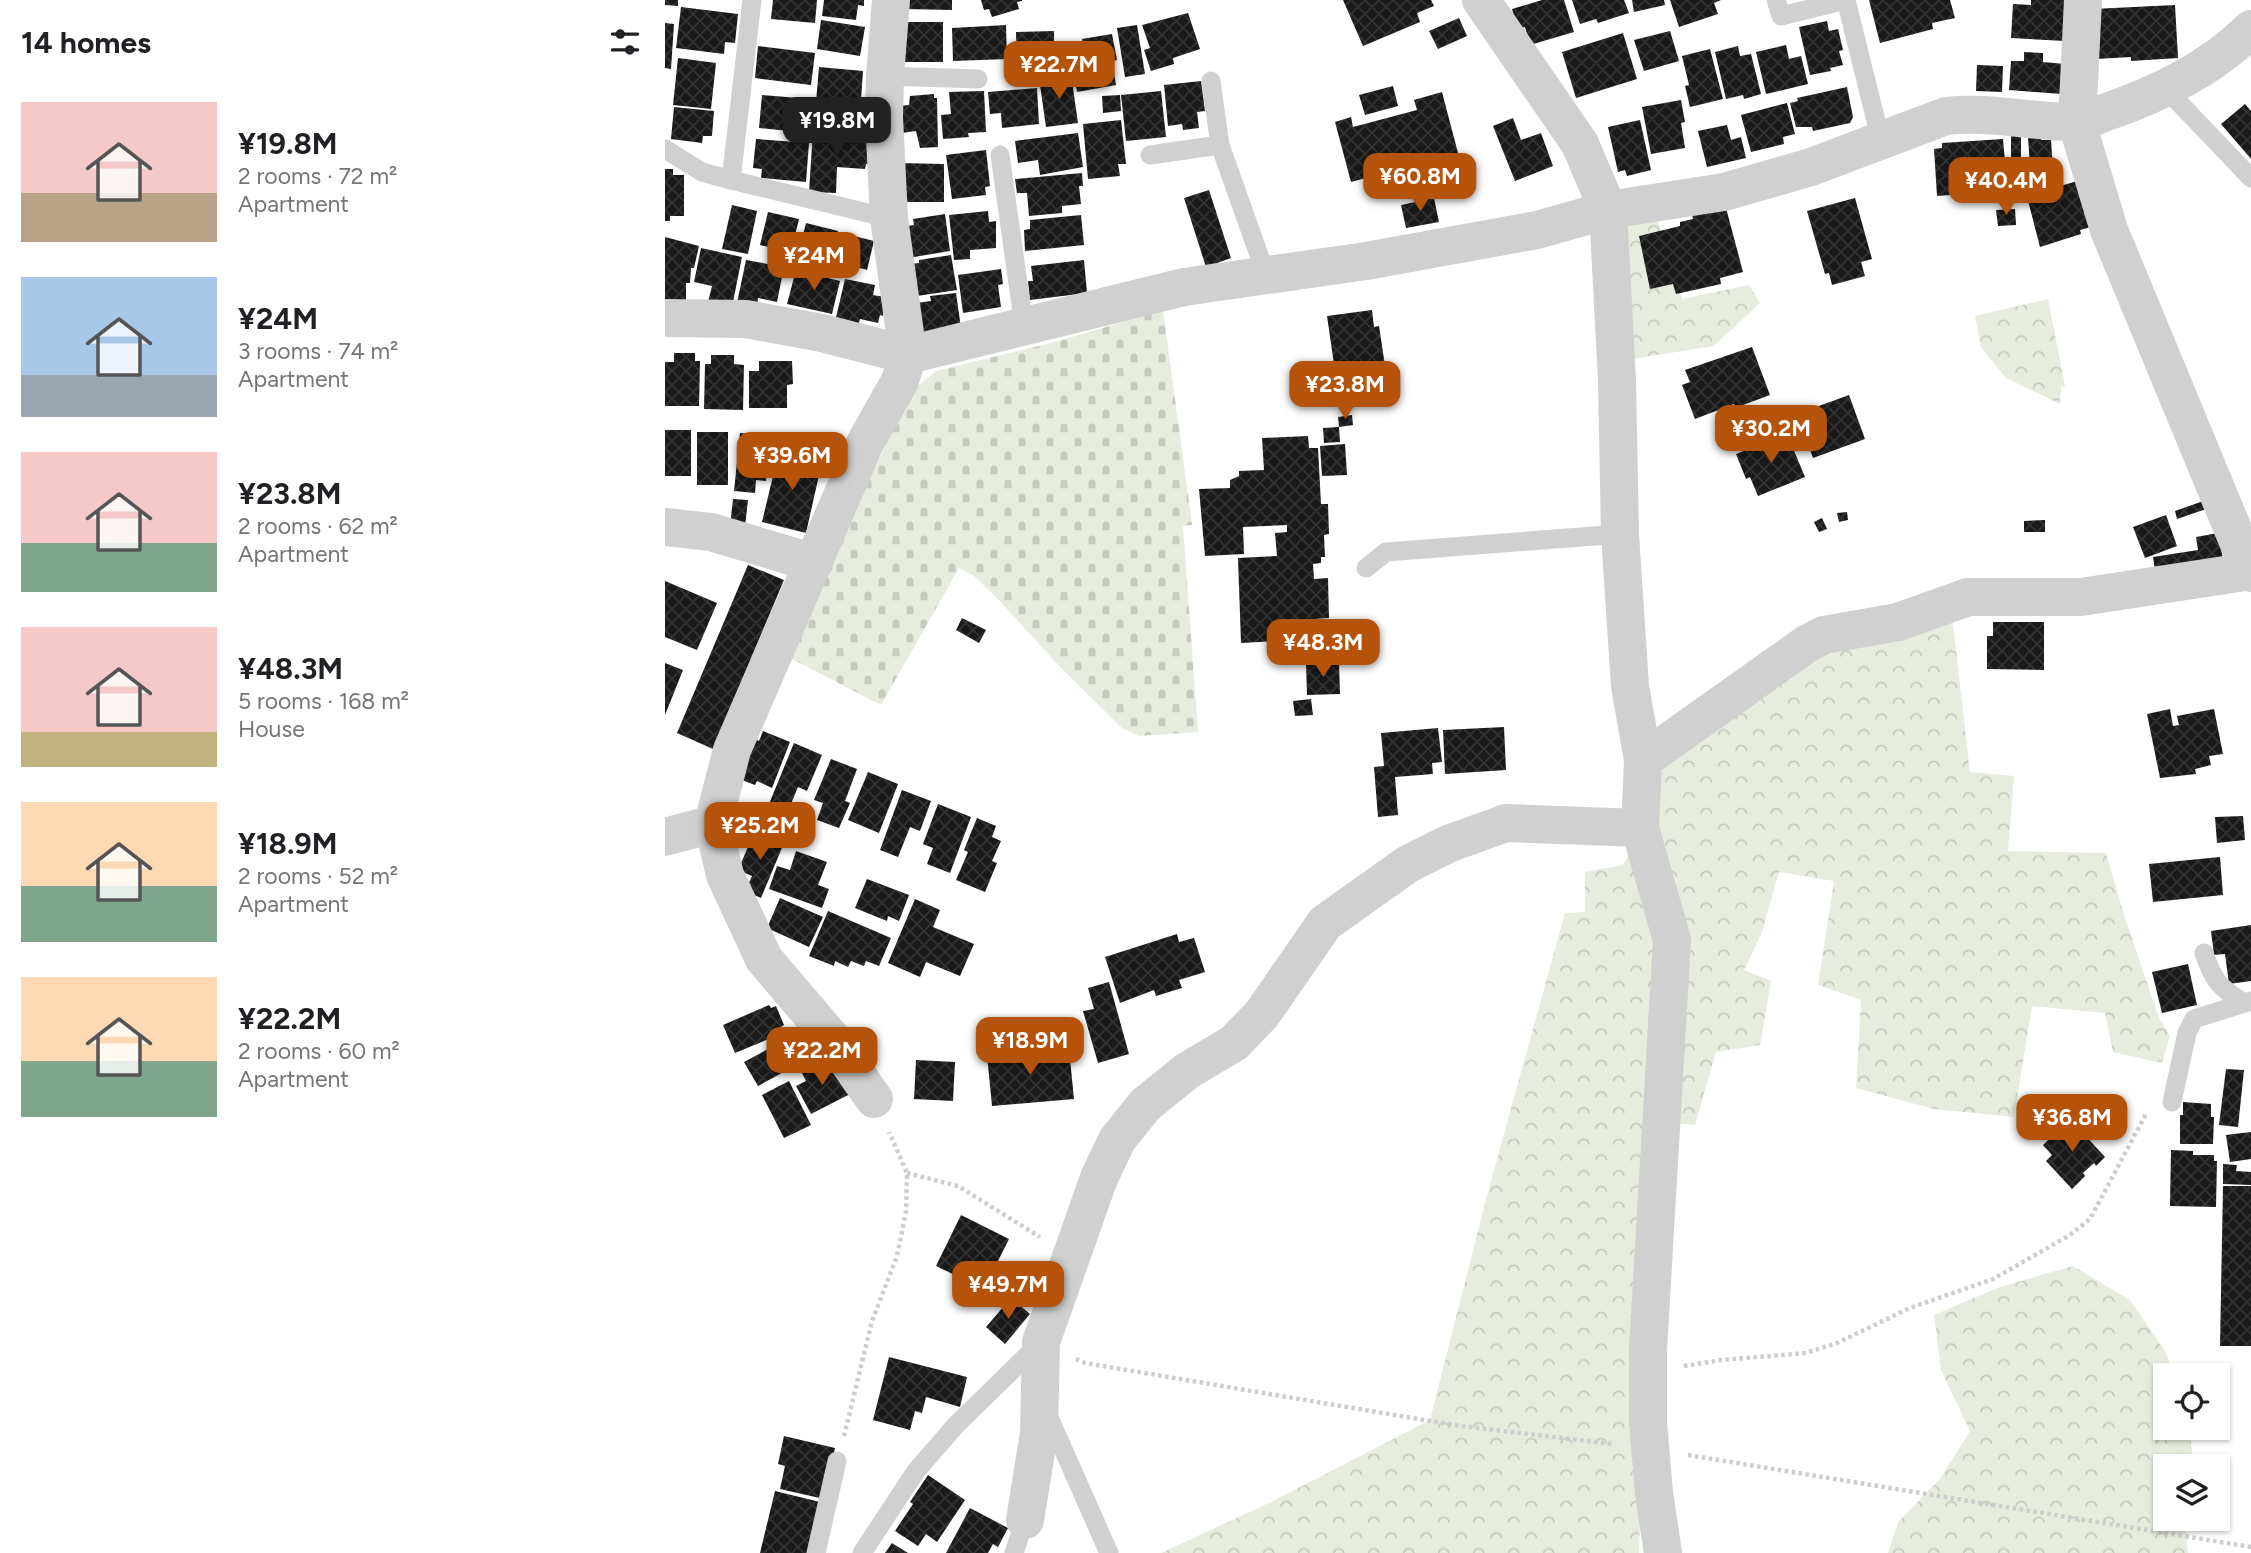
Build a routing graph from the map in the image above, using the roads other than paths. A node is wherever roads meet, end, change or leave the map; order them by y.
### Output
1 (752, 0) edge
2 (891, 0) edge
3 (1481, 0) edge
4 (1776, 0) edge
5 (2083, 0) edge
6 (2251, 29) edge
7 (884, 76) junction
8 (978, 79) dead end
9 (1211, 81) dead end
10 (2165, 88) junction
11 (2077, 122) junction
12 (1881, 141) junction
13 (1220, 145) junction
14 (665, 149) edge
15 (1000, 155) dead end
16 (1150, 155) dead end
17 (2251, 178) edge
18 (731, 180) junction
19 (1608, 210) junction
20 (889, 218) junction
21 (1266, 275) junction
22 (665, 318) edge
23 (1024, 326) junction
24 (908, 355) junction
25 (665, 527) edge
26 (1620, 534) junction
27 (814, 564) junction
28 (1366, 568) dead end
29 (2251, 572) edge
30 (1643, 760) junction
31 (713, 824) junction
32 (1640, 828) junction
33 (665, 837) edge
34 (2204, 953) dead end
35 (2248, 1002) edge
36 (874, 1099) road end
37 (2172, 1102) dead end
38 (1041, 1342) junction
39 (1039, 1395) junction
40 (837, 1461) road end
41 (1020, 1537) edge
42 (816, 1553) edge
43 (862, 1553) edge
44 (1109, 1553) edge
45 (1663, 1553) edge

1 - 18 lane
2 - 7 street
3 - 19 street
4 - 12 lane
5 - 11 street
6 - 10 street
7 - 8 lane
7 - 20 street
9 - 13 lane
10 - 11 street
10 - 17 lane
11 - 12 street
11 - 29 street
12 - 19 street
13 - 16 lane
13 - 21 lane
14 - 18 lane
15 - 23 lane
18 - 20 lane
19 - 21 street
19 - 26 street
20 - 24 street
21 - 23 street
22 - 24 street
23 - 24 street
24 - 27 street
25 - 27 street
26 - 28 lane
26 - 30 street
27 - 31 street
29 - 30 street
30 - 32 street
31 - 33 street
31 - 36 street
32 - 38 street
32 - 45 street
34 - 35 lane
35 - 37 lane
38 - 39 street
38 - 43 lane
39 - 41 street
39 - 44 lane
40 - 42 lane

